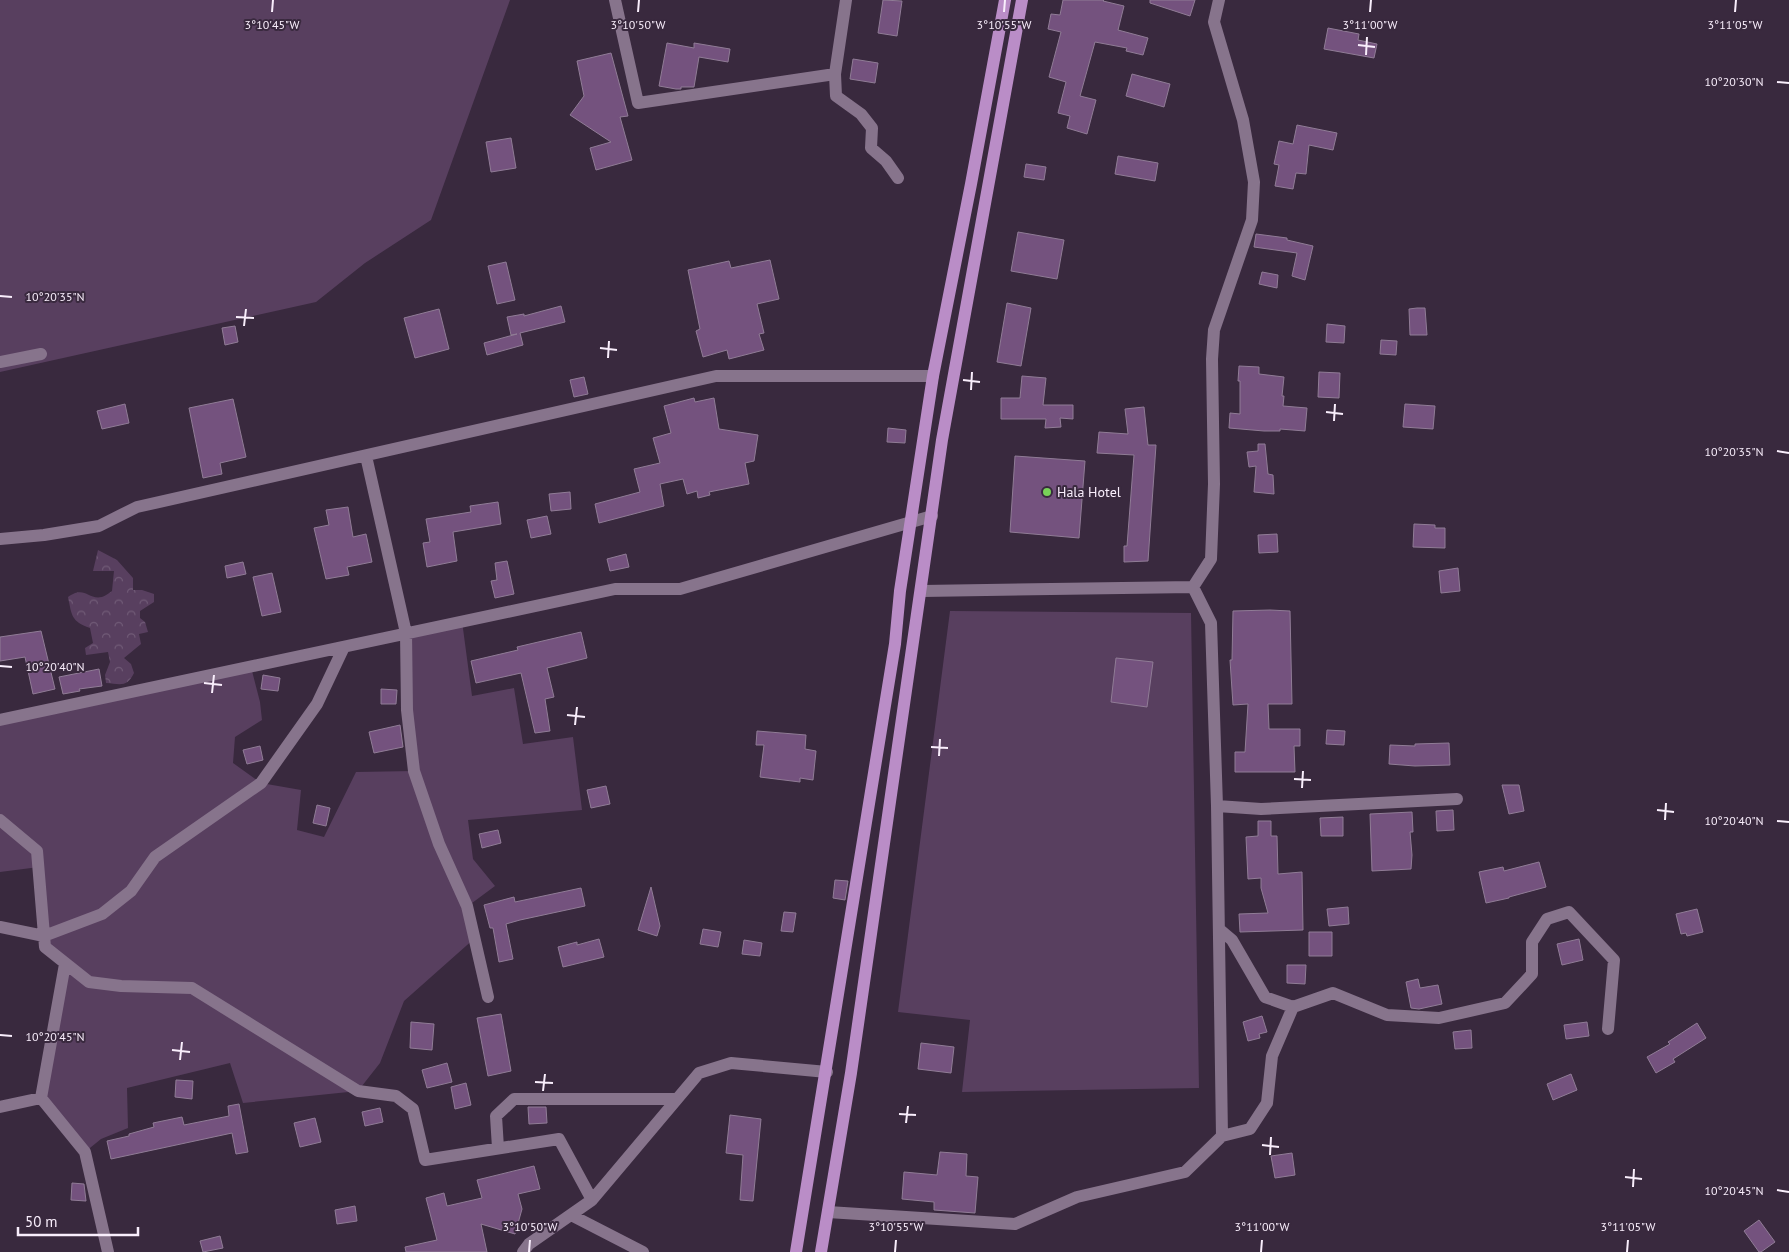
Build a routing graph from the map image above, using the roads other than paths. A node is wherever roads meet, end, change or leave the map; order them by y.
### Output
1 (615, 0) edge
2 (846, 0) edge
3 (1005, 0) edge
4 (1022, 0) edge
5 (1219, 0) edge
6 (835, 74) junction
7 (898, 178) dead end
8 (41, 354) dead end
9 (0, 362) edge
10 (933, 376) junction
11 (366, 456) junction
12 (932, 516) junction
13 (910, 523) junction
14 (0, 539) edge
15 (1193, 587) junction
16 (922, 591) junction
17 (406, 633) junction
18 (344, 647) junction
19 (0, 720) edge
20 (876, 761) junction
21 (896, 763) junction
22 (1457, 798) dead end
23 (1217, 806) junction
24 (0, 820) edge
25 (0, 927) edge
26 (1219, 929) junction
27 (44, 936) junction
28 (66, 964) junction
29 (488, 997) dead end
30 (1293, 1007) junction
31 (1608, 1029) dead end
32 (827, 1072) junction
33 (41, 1098) junction
34 (677, 1099) junction
35 (0, 1107) edge
36 (1222, 1136) junction
37 (498, 1148) junction
38 (592, 1200) junction
39 (828, 1212) junction
40 (571, 1214) junction
41 (108, 1252) edge
42 (524, 1252) edge
43 (643, 1252) edge
44 (796, 1252) edge
45 (821, 1252) edge

1 - 6 street
2 - 6 street
3 - 10 main road
4 - 12 main road
5 - 15 street
6 - 7 street
8 - 9 street
10 - 11 street
10 - 13 main road
11 - 14 street
11 - 17 street
12 - 13 street
12 - 16 main road
13 - 17 street
13 - 20 main road
15 - 16 street
15 - 23 street
16 - 21 main road
17 - 18 street
17 - 29 street
18 - 19 street
18 - 27 street
20 - 21 main road
20 - 32 main road
21 - 39 main road
22 - 23 street
23 - 26 street
24 - 27 street
25 - 27 street
26 - 30 street
26 - 36 street
27 - 28 street
28 - 33 street
28 - 37 street
30 - 31 street
30 - 36 street
32 - 34 street
32 - 44 main road
33 - 35 street
33 - 41 street
34 - 37 street
34 - 38 street
36 - 39 street
37 - 38 street
38 - 40 street
39 - 45 main road
40 - 42 street
40 - 43 street

